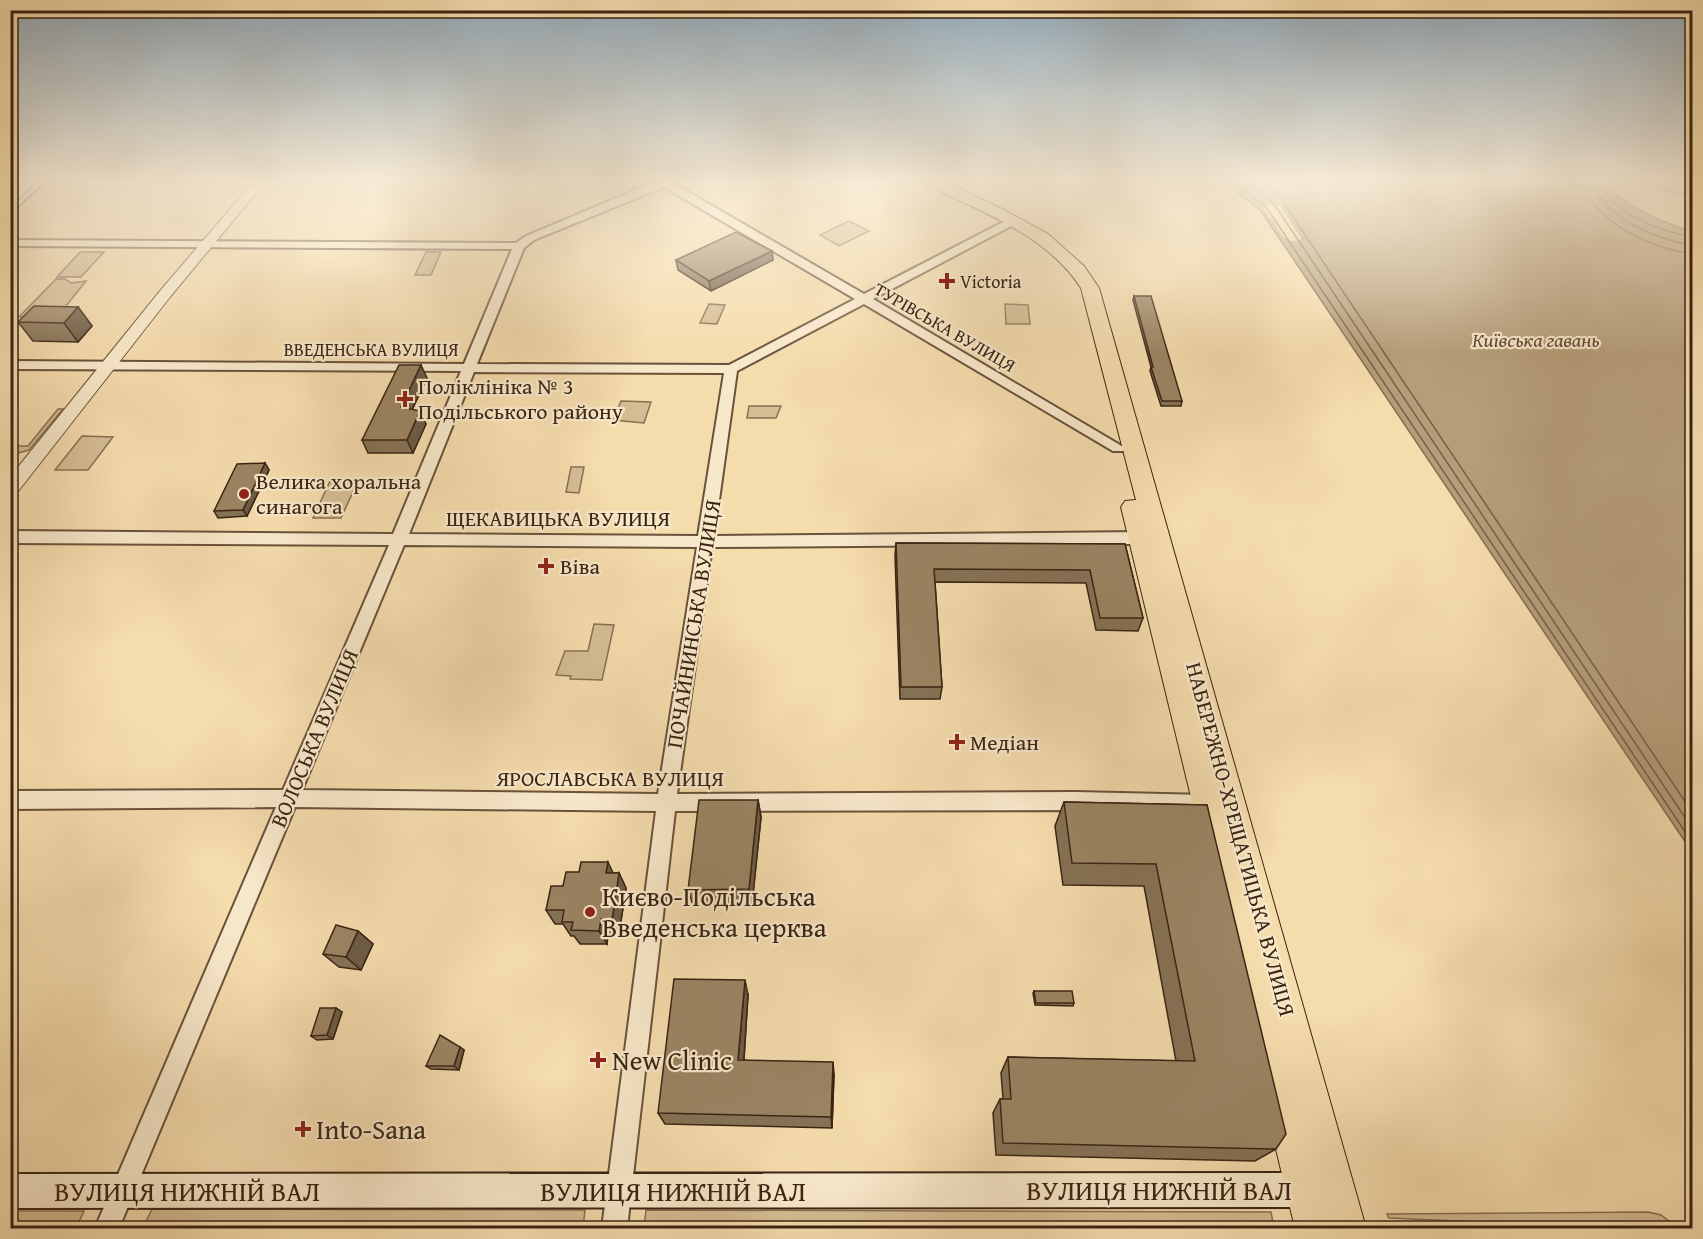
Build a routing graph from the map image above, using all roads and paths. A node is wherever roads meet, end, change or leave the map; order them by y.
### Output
1 (212, 239) edge
2 (529, 239) edge
3 (760, 239) edge
4 (979, 239) edge
5 (1027, 239) edge
6 (10, 243) edge
7 (208, 244) junction
8 (519, 246) junction
9 (862, 300) junction
10 (10, 365) edge
11 (108, 366) junction
12 (468, 368) junction
13 (731, 369) junction
14 (1127, 449) junction
15 (10, 490) edge
16 (10, 537) edge
17 (1141, 538) junction
18 (399, 539) junction
19 (706, 541) junction
20 (288, 798) junction
21 (10, 800) edge
22 (666, 802) junction
23 (1208, 804) junction
24 (123, 1190) junction
25 (1320, 1190) junction
26 (10, 1191) edge
27 (619, 1192) junction
28 (107, 1228) edge
29 (614, 1228) edge
30 (1314, 1228) edge
31 (1347, 1228) edge

1 - 7 street
2 - 8 street
3 - 9 street, ТУРІВСЬКА ВУЛИЦЯ
4 - 9 street
5 - 14 main road
6 - 7 street
7 - 8 street
7 - 11 street
8 - 12 street, ВОЛОСЬКА ВУЛИЦЯ
9 - 13 street
9 - 14 street, ТУРІВСЬКА ВУЛИЦЯ
10 - 11 street, ВВЕДЕНСЬКА ВУЛИЦЯ
11 - 12 street, ВВЕДЕНСЬКА ВУЛИЦЯ
11 - 15 street
12 - 13 street, ВВЕДЕНСЬКА ВУЛИЦЯ
12 - 18 street, ВОЛОСЬКА ВУЛИЦЯ
13 - 19 street, ПОЧАЙНИНСЬКА ВУЛИЦЯ
14 - 17 main road, НАБЕРЕЖНО-ХРЕЩАТИЦЬКА ВУЛИЦЯ
14 - 25 main road, НАБЕРЕЖНО-ХРЕЩАТИЦЬКА ВУЛИЦЯ
16 - 18 street, ЩЕКАВИЦЬКА ВУЛИЦЯ
17 - 19 street, ЩЕКАВИЦЬКА ВУЛИЦЯ
17 - 23 main road, НАБЕРЕЖНО-ХРЕЩАТИЦЬКА ВУЛИЦЯ
18 - 19 street, ЩЕКАВИЦЬКА ВУЛИЦЯ
18 - 20 street, ВОЛОСЬКА ВУЛИЦЯ
19 - 22 street, ПОЧАЙНИНСЬКА ВУЛИЦЯ
20 - 21 street, ЯРОСЛАВСЬКА ВУЛИЦЯ
20 - 22 street, ЯРОСЛАВСЬКА ВУЛИЦЯ
20 - 24 street, ВОЛОСЬКА ВУЛИЦЯ
22 - 23 street, ЯРОСЛАВСЬКА ВУЛИЦЯ
22 - 27 street, ПОЧАЙНИНСЬКА ВУЛИЦЯ
23 - 25 main road, НАБЕРЕЖНО-ХРЕЩАТИЦЬКА ВУЛИЦЯ
24 - 26 main road, ВУЛИЦЯ НИЖНІЙ ВАЛ
24 - 27 main road, ВУЛИЦЯ НИЖНІЙ ВАЛ
24 - 28 street, ВОЛОСЬКА ВУЛИЦЯ
25 - 27 main road, ВУЛИЦЯ НИЖНІЙ ВАЛ
25 - 30 main road, НАБЕРЕЖНО-ХРЕЩАТИЦЬКА ВУЛИЦЯ
25 - 31 main road, НАБЕРЕЖНО-ХРЕЩАТИЦЬКА ВУЛИЦЯ
27 - 29 street, ПОЧАЙНИНСЬКА ВУЛИЦЯ

